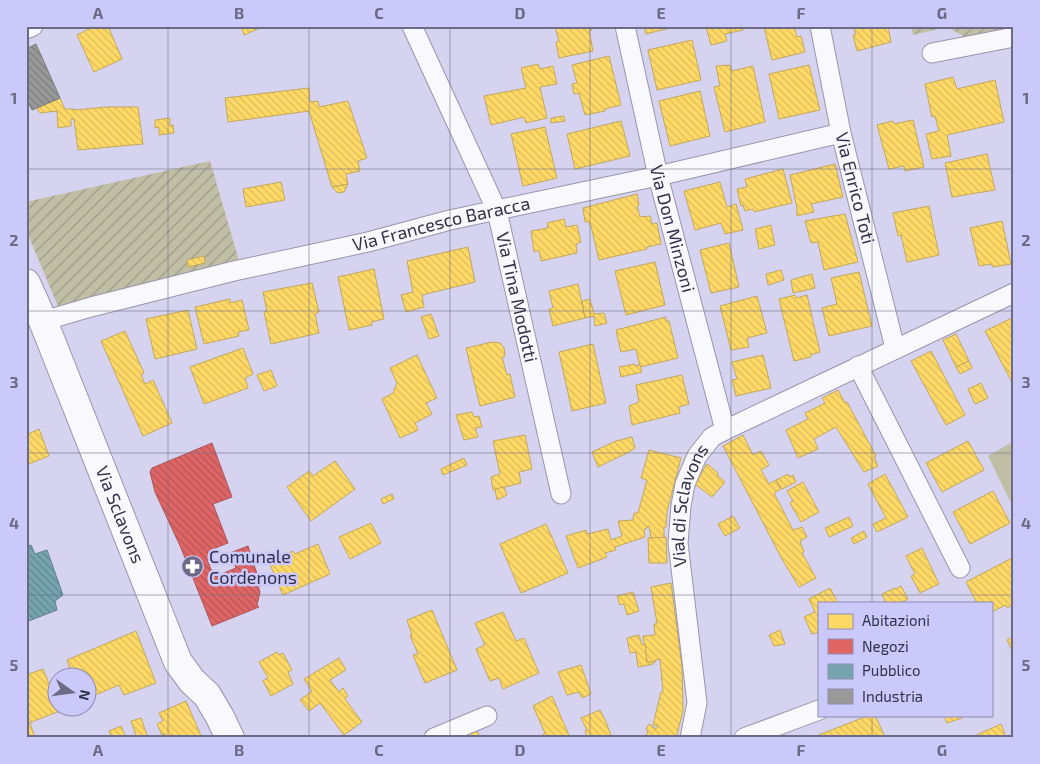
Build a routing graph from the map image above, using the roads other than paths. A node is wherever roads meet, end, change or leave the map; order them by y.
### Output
1 (33, 26) edge
2 (412, 26) edge
3 (626, 26) edge
4 (820, 26) edge
5 (26, 29) edge
6 (1014, 37) edge
7 (932, 53) dead end
8 (841, 133) junction
9 (658, 176) junction
10 (497, 211) junction
11 (26, 283) edge
12 (1014, 292) edge
13 (43, 321) junction
14 (895, 348) junction
15 (858, 366) junction
16 (724, 430) junction
17 (561, 494) dead end
18 (960, 568) dead end
19 (818, 710) edge
20 (488, 716) dead end
21 (230, 738) edge
22 (434, 738) edge
23 (690, 738) edge
24 (744, 738) edge

1 - 5 street
2 - 10 street, Via Tina Modotti
3 - 9 street, Via Don Minzoni
4 - 8 street, Via Enrico Toti
6 - 7 street
8 - 9 street, Via Francesco Baracca
8 - 14 street, Via Enrico Toti
9 - 10 street, Via Francesco Baracca
9 - 16 street, Via Don Minzoni
10 - 13 street, Via Francesco Baracca
10 - 17 street, Via Tina Modotti
11 - 13 street, Via Sclavons
12 - 14 street, Vial di Sclavons
13 - 21 street, Via Sclavons
14 - 15 street, Vial di Sclavons
15 - 16 street, Vial di Sclavons
15 - 18 street
16 - 23 street, Vial di Sclavons
19 - 24 street
20 - 22 street

